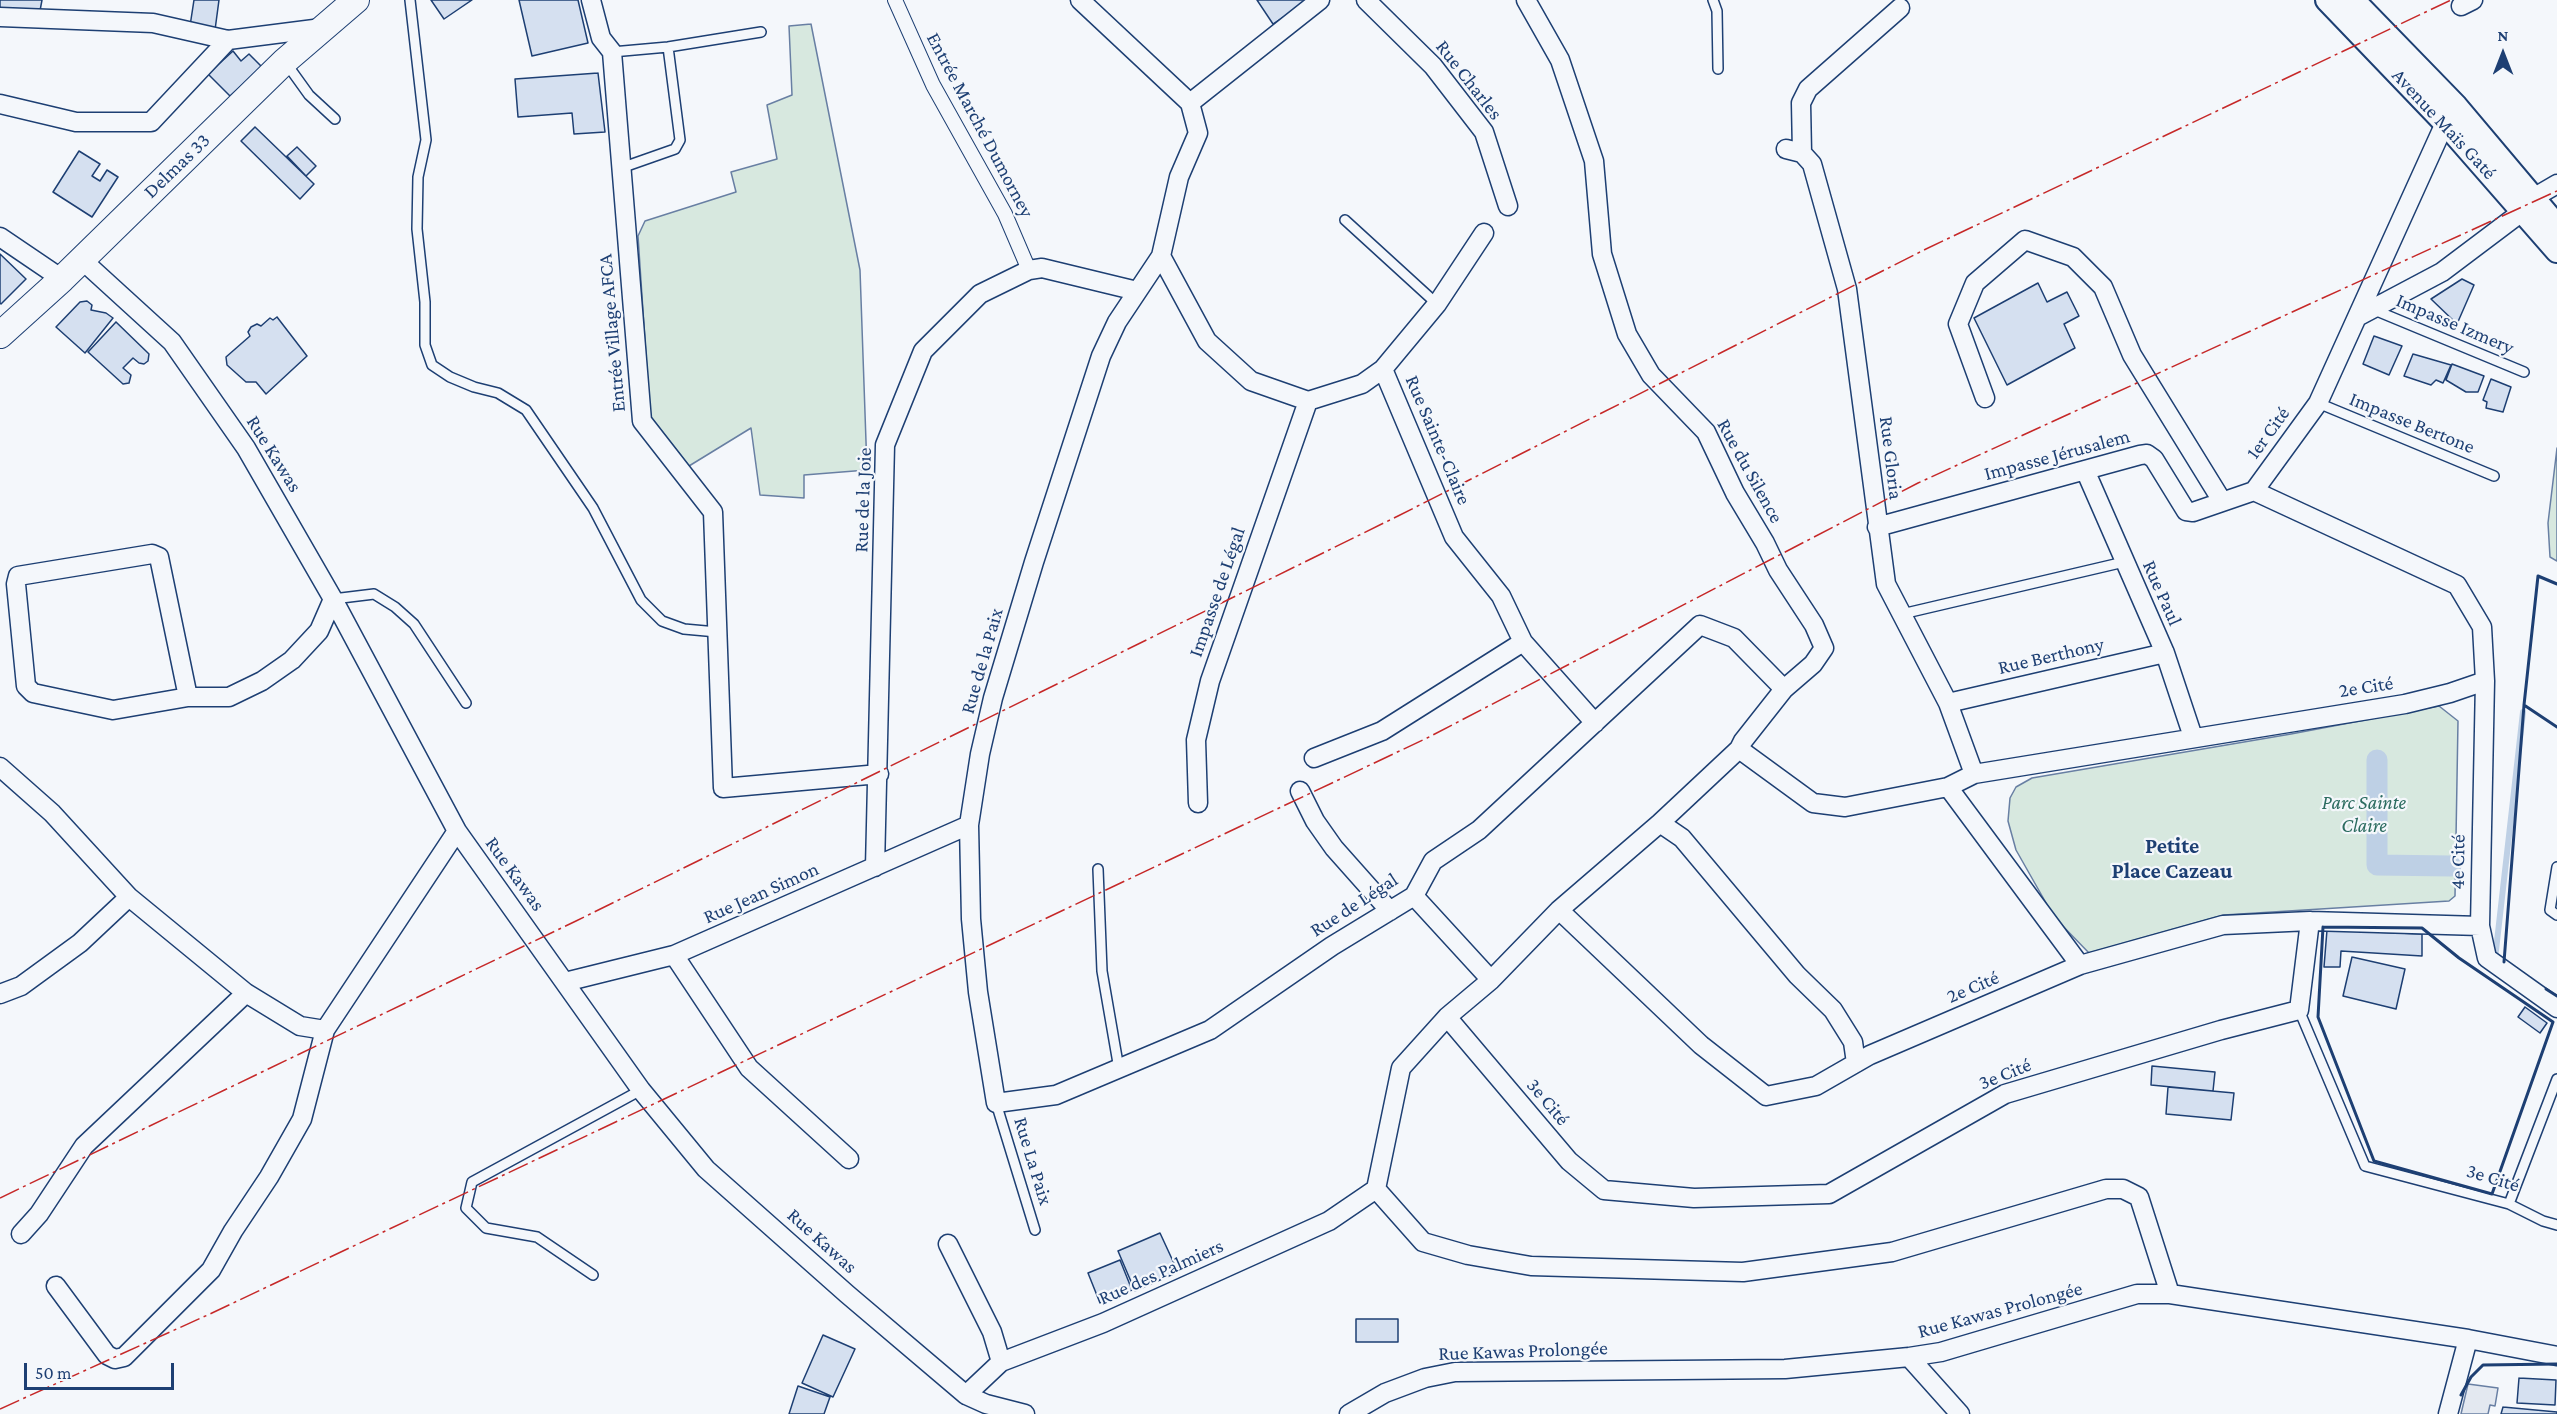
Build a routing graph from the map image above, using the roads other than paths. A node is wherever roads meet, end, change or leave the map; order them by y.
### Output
1 (356, 0) edge
2 (410, 0) edge
3 (591, 0) edge
4 (895, 0) edge
5 (1080, 0) edge
6 (1320, 0) edge
7 (1366, 0) edge
8 (1526, 0) edge
9 (1713, 0) edge
10 (2327, 0) edge
11 (2353, 0) edge
12 (1900, 8) dead end
13 (0, 17) edge
14 (324, 28) junction
15 (761, 32) dead end
16 (228, 40) junction
17 (668, 47) junction
18 (612, 52) junction
19 (285, 61) junction
20 (1718, 69) dead end
21 (1190, 103) junction
22 (0, 104) edge
23 (2450, 115) junction
24 (335, 119) dead end
25 (621, 168) junction
26 (2557, 184) edge
27 (2528, 204) junction
28 (1508, 206) dead end
29 (1345, 220) dead end
30 (2557, 226) edge
31 (1484, 232) dead end
32 (0, 237) edge
33 (2557, 251) edge
34 (1161, 256) junction
35 (81, 259) junction
36 (1029, 270) junction
37 (62, 279) junction
38 (1137, 291) junction
39 (1437, 304) junction
40 (2365, 312) junction
41 (0, 336) edge
42 (1383, 369) junction
43 (2524, 372) dead end
44 (1985, 398) dead end
45 (1308, 401) junction
46 (2318, 403) junction
47 (2085, 470) junction
48 (2494, 476) dead end
49 (2254, 491) junction
50 (2222, 501) junction
51 (1877, 527) junction
52 (2124, 562) junction
53 (333, 599) junction
54 (1902, 614) junction
55 (717, 632) junction
56 (1522, 642) junction
57 (2165, 653) junction
58 (2485, 681) junction
59 (1784, 689) junction
60 (188, 697) junction
61 (466, 703) dead end
62 (1948, 703) junction
63 (1595, 723) junction
64 (2193, 737) junction
65 (1741, 745) junction
66 (1314, 758) dead end
67 (0, 767) edge
68 (879, 774) junction
69 (1974, 774) junction
70 (1948, 787) junction
71 (1300, 791) dead end
72 (1198, 803) dead end
73 (1660, 823) junction
74 (969, 825) junction
75 (457, 831) junction
76 (875, 867) junction
77 (2557, 867) edge
78 (1098, 869) dead end
79 (1414, 896) junction
80 (129, 897) junction
81 (1559, 910) junction
82 (1390, 911) junction
83 (2557, 915) edge
84 (2310, 921) junction
85 (2480, 926) junction
86 (674, 955) junction
87 (2080, 965) junction
88 (1491, 980) junction
89 (565, 982) junction
90 (246, 993) junction
91 (0, 994) edge
92 (2557, 1008) edge
93 (2299, 1010) junction
94 (1447, 1017) junction
95 (325, 1030) junction
96 (1856, 1063) junction
97 (1119, 1070) junction
98 (2557, 1079) edge
99 (641, 1090) junction
100 (996, 1104) junction
101 (849, 1159) dead end
102 (1376, 1189) junction
103 (2509, 1204) junction
104 (2557, 1225) edge
105 (1035, 1230) dead end
106 (21, 1234) dead end
107 (948, 1244) dead end
108 (593, 1275) dead end
109 (56, 1286) dead end
110 (2170, 1294) junction
111 (2468, 1339) junction
112 (2557, 1356) edge
113 (1909, 1357) junction
114 (1001, 1362) junction
115 (966, 1395) junction
116 (983, 1409) edge
117 (1025, 1414) edge
118 (1349, 1414) edge
119 (1960, 1414) edge
120 (2448, 1414) edge

1 - 14 main road, Delmas 33
2 - 55 lane
3 - 18 street, Entrée Village AFCA
4 - 36 street, Entrée Marché Dumorney
5 - 21 street
6 - 21 street
7 - 28 street, Rue Charles
8 - 59 street, Rue du Silence
9 - 20 lane
10 - 23 street, Avenue Maïs Gaté
11 - 23 street, Avenue Maïs Gaté
12 - 51 street, Rue Gloria
13 - 16 street
14 - 16 street
14 - 19 main road, Delmas 33
15 - 17 lane
16 - 22 street
17 - 18 lane
17 - 25 lane
18 - 25 street, Entrée Village AFCA
19 - 24 lane
19 - 35 main road, Delmas 33
21 - 34 street
23 - 27 street, Avenue Maïs Gaté
23 - 40 street, 1er Cité
25 - 55 street, Entrée Village AFCA
26 - 27 street
27 - 30 street, Avenue Maïs Gaté
27 - 33 street, Avenue Maïs Gaté
27 - 40 street
29 - 39 lane
31 - 39 street
32 - 37 street
34 - 38 street, Rue de la Paix
34 - 45 street
35 - 37 main road, Delmas 33
35 - 53 street, Rue Kawas
36 - 38 street, Rue de la Joie
36 - 68 street, Rue de la Joie
37 - 41 main road, Delmas 33
38 - 74 street, Rue de la Paix
39 - 42 street
40 - 43 lane, Impasse Izmery
40 - 46 street, 1er Cité
42 - 45 street, Rue Sainte-Claire
42 - 56 street, Rue Sainte-Claire
44 - 50 street
45 - 72 street, Impasse de Légal
46 - 48 lane, Impasse Bertone
46 - 49 street, 1er Cité
47 - 50 street, Impasse Jérusalem
47 - 51 street, Impasse Jérusalem
47 - 52 street, Rue Paul
49 - 50 street, Impasse Jérusalem
49 - 58 street, 1er Cité
51 - 54 street, Rue Gloria
52 - 54 lane
52 - 57 street, Rue Paul
53 - 60 street
53 - 61 lane
53 - 75 street, Rue Kawas
54 - 62 street, Rue Gloria
55 - 68 street, Entrée Village AFCA
56 - 63 street, Rue Sainte-Claire
56 - 66 street
57 - 62 street, Rue Berthony
57 - 64 street, Rue Paul
58 - 64 street, 2e Cité
58 - 85 street, 4e Cité
59 - 63 street, Rue de Légal
59 - 65 street
60 - 60 street
62 - 69 street, Rue Gloria
63 - 79 street, Rue de Légal
64 - 69 street, 2e Cité
65 - 70 street, 2e Cité
65 - 73 street
67 - 80 street
68 - 76 street, Rue de la Joie
69 - 70 street, 2e Cité
70 - 87 street
71 - 82 street
73 - 81 street
73 - 96 street
74 - 76 street, Rue Jean Simon
74 - 100 street, Rue de la Paix
75 - 89 street, Rue Kawas
75 - 95 street
76 - 86 street, Rue Jean Simon
77 - 83 lane
78 - 97 lane
79 - 82 street, Rue de Légal
79 - 88 street
80 - 90 street
80 - 91 street
81 - 88 street
81 - 96 street, 2e Cité
82 - 97 street, Rue de Légal
84 - 85 street, 2e Cité
84 - 87 street, 2e Cité
84 - 93 street
85 - 92 street, 4e Cité
86 - 89 street, Rue Jean Simon
86 - 101 street
87 - 96 street, 2e Cité
88 - 94 street
89 - 99 street, Rue Kawas
90 - 95 street
90 - 106 street
93 - 94 street, 3e Cité
93 - 103 lane, 3e Cité
94 - 102 street
95 - 109 street
97 - 100 street, Rue de Légal
98 - 103 lane
99 - 108 lane
99 - 115 street, Rue Kawas
100 - 105 lane, Rue La Paix
102 - 110 street
102 - 114 street, Rue des Palmiers
103 - 104 lane, 3e Cité
107 - 114 street
110 - 111 street, Rue Kawas Prolongée
110 - 113 street, Rue Kawas Prolongée
111 - 112 street, Rue Kawas Prolongée
111 - 120 street
113 - 118 street, Rue Kawas Prolongée
113 - 119 street
114 - 115 street, Rue des Palmiers
115 - 116 street, Rue Kawas
116 - 117 street, Rue Kawas

